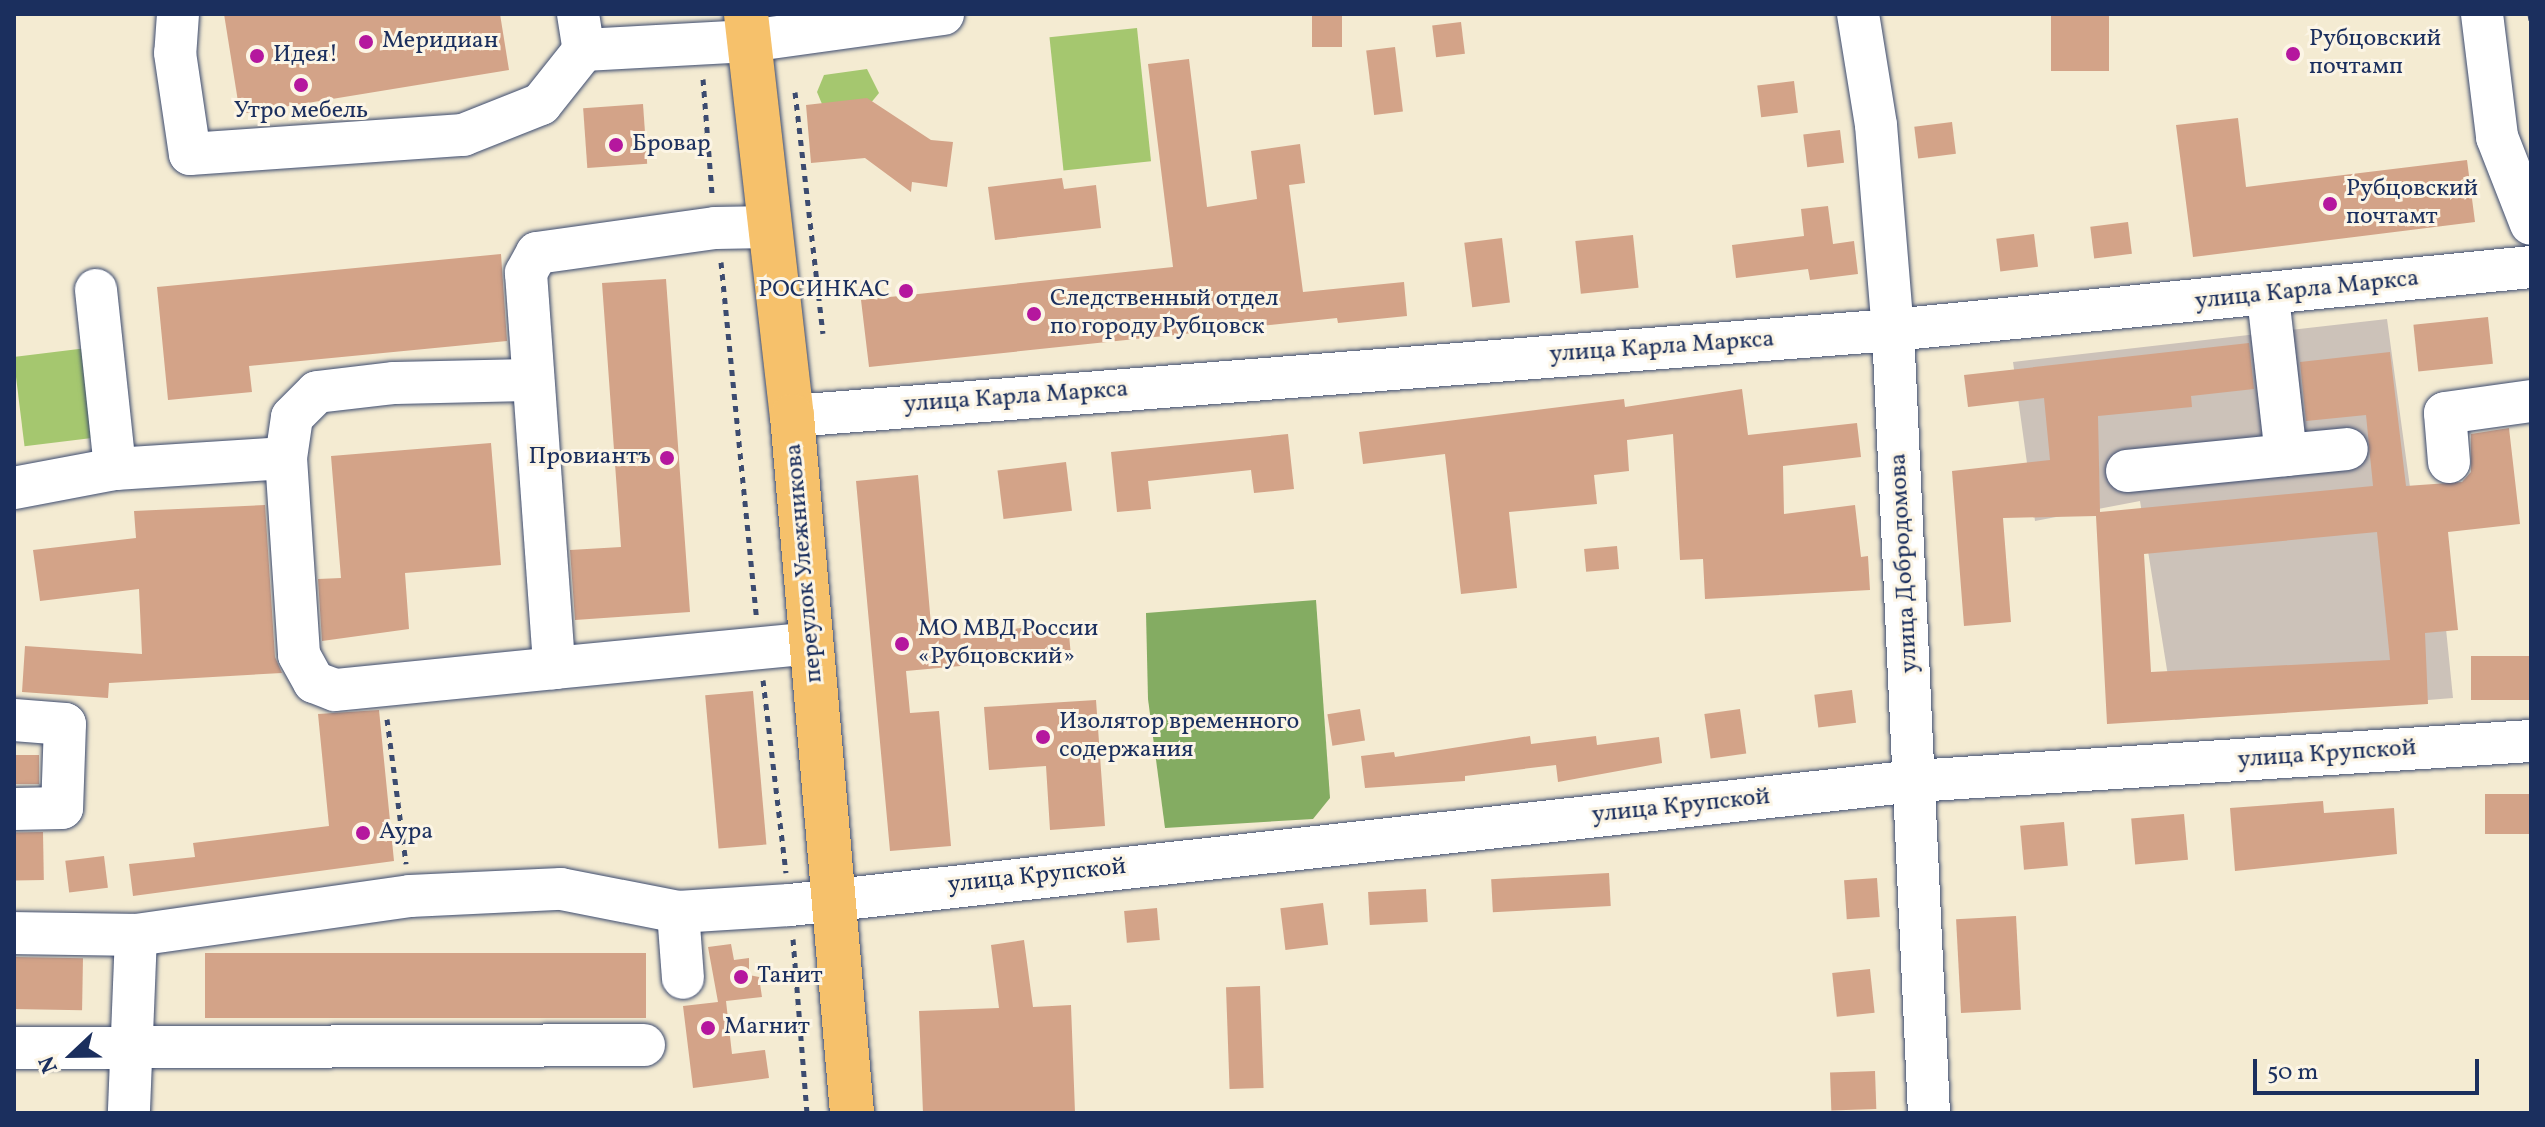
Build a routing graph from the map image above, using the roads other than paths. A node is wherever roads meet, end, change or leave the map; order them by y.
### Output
1 (178, 14) edge
2 (943, 14) edge
3 (1858, 14) edge
4 (2482, 14) edge
5 (761, 30) edge
6 (581, 32) edge
7 (2531, 224) edge
8 (770, 227) junction
9 (2531, 267) edge
10 (96, 290) dead end
11 (2268, 296) junction
12 (1893, 330) junction
13 (530, 380) junction
14 (2531, 401) edge
15 (792, 416) junction
16 (2347, 449) dead end
17 (2286, 455) junction
18 (286, 458) junction
19 (2449, 462) dead end
20 (115, 469) junction
21 (2127, 471) dead end
22 (14, 488) edge
23 (812, 643) junction
24 (554, 668) junction
25 (14, 720) edge
26 (2531, 741) edge
27 (1915, 781) junction
28 (14, 809) edge
29 (834, 899) junction
30 (678, 912) junction
31 (14, 933) edge
32 (136, 935) junction
33 (683, 978) dead end
34 (644, 1045) dead end
35 (14, 1048) edge
36 (130, 1050) junction
37 (129, 1113) edge
38 (852, 1113) edge
39 (1929, 1113) edge

1 - 6 street
2 - 5 street
3 - 12 street, улица Добродомова
4 - 7 street
5 - 6 street
5 - 8 main road, переулок Улежникова
8 - 13 street
8 - 15 main road, переулок Улежникова
9 - 11 street, улица Карла Маркса
10 - 20 street
11 - 12 street, улица Карла Маркса
11 - 17 street
12 - 15 street, улица Карла Маркса
12 - 27 street, улица Добродомова
13 - 18 street
13 - 24 street
14 - 19 street
15 - 23 main road, переулок Улежникова
16 - 17 street
17 - 21 street
18 - 20 street
18 - 24 street
20 - 22 street
23 - 24 street
23 - 29 main road, переулок Улежникова
25 - 28 street
26 - 27 street, улица Крупской
27 - 29 street, улица Крупской
27 - 39 street, улица Добродомова
29 - 30 street, улица Крупской
29 - 38 main road, переулок Улежникова
30 - 32 street, улица Крупской
30 - 33 street
31 - 32 street, улица Крупской
32 - 36 street
34 - 36 street
35 - 36 street
36 - 37 street

